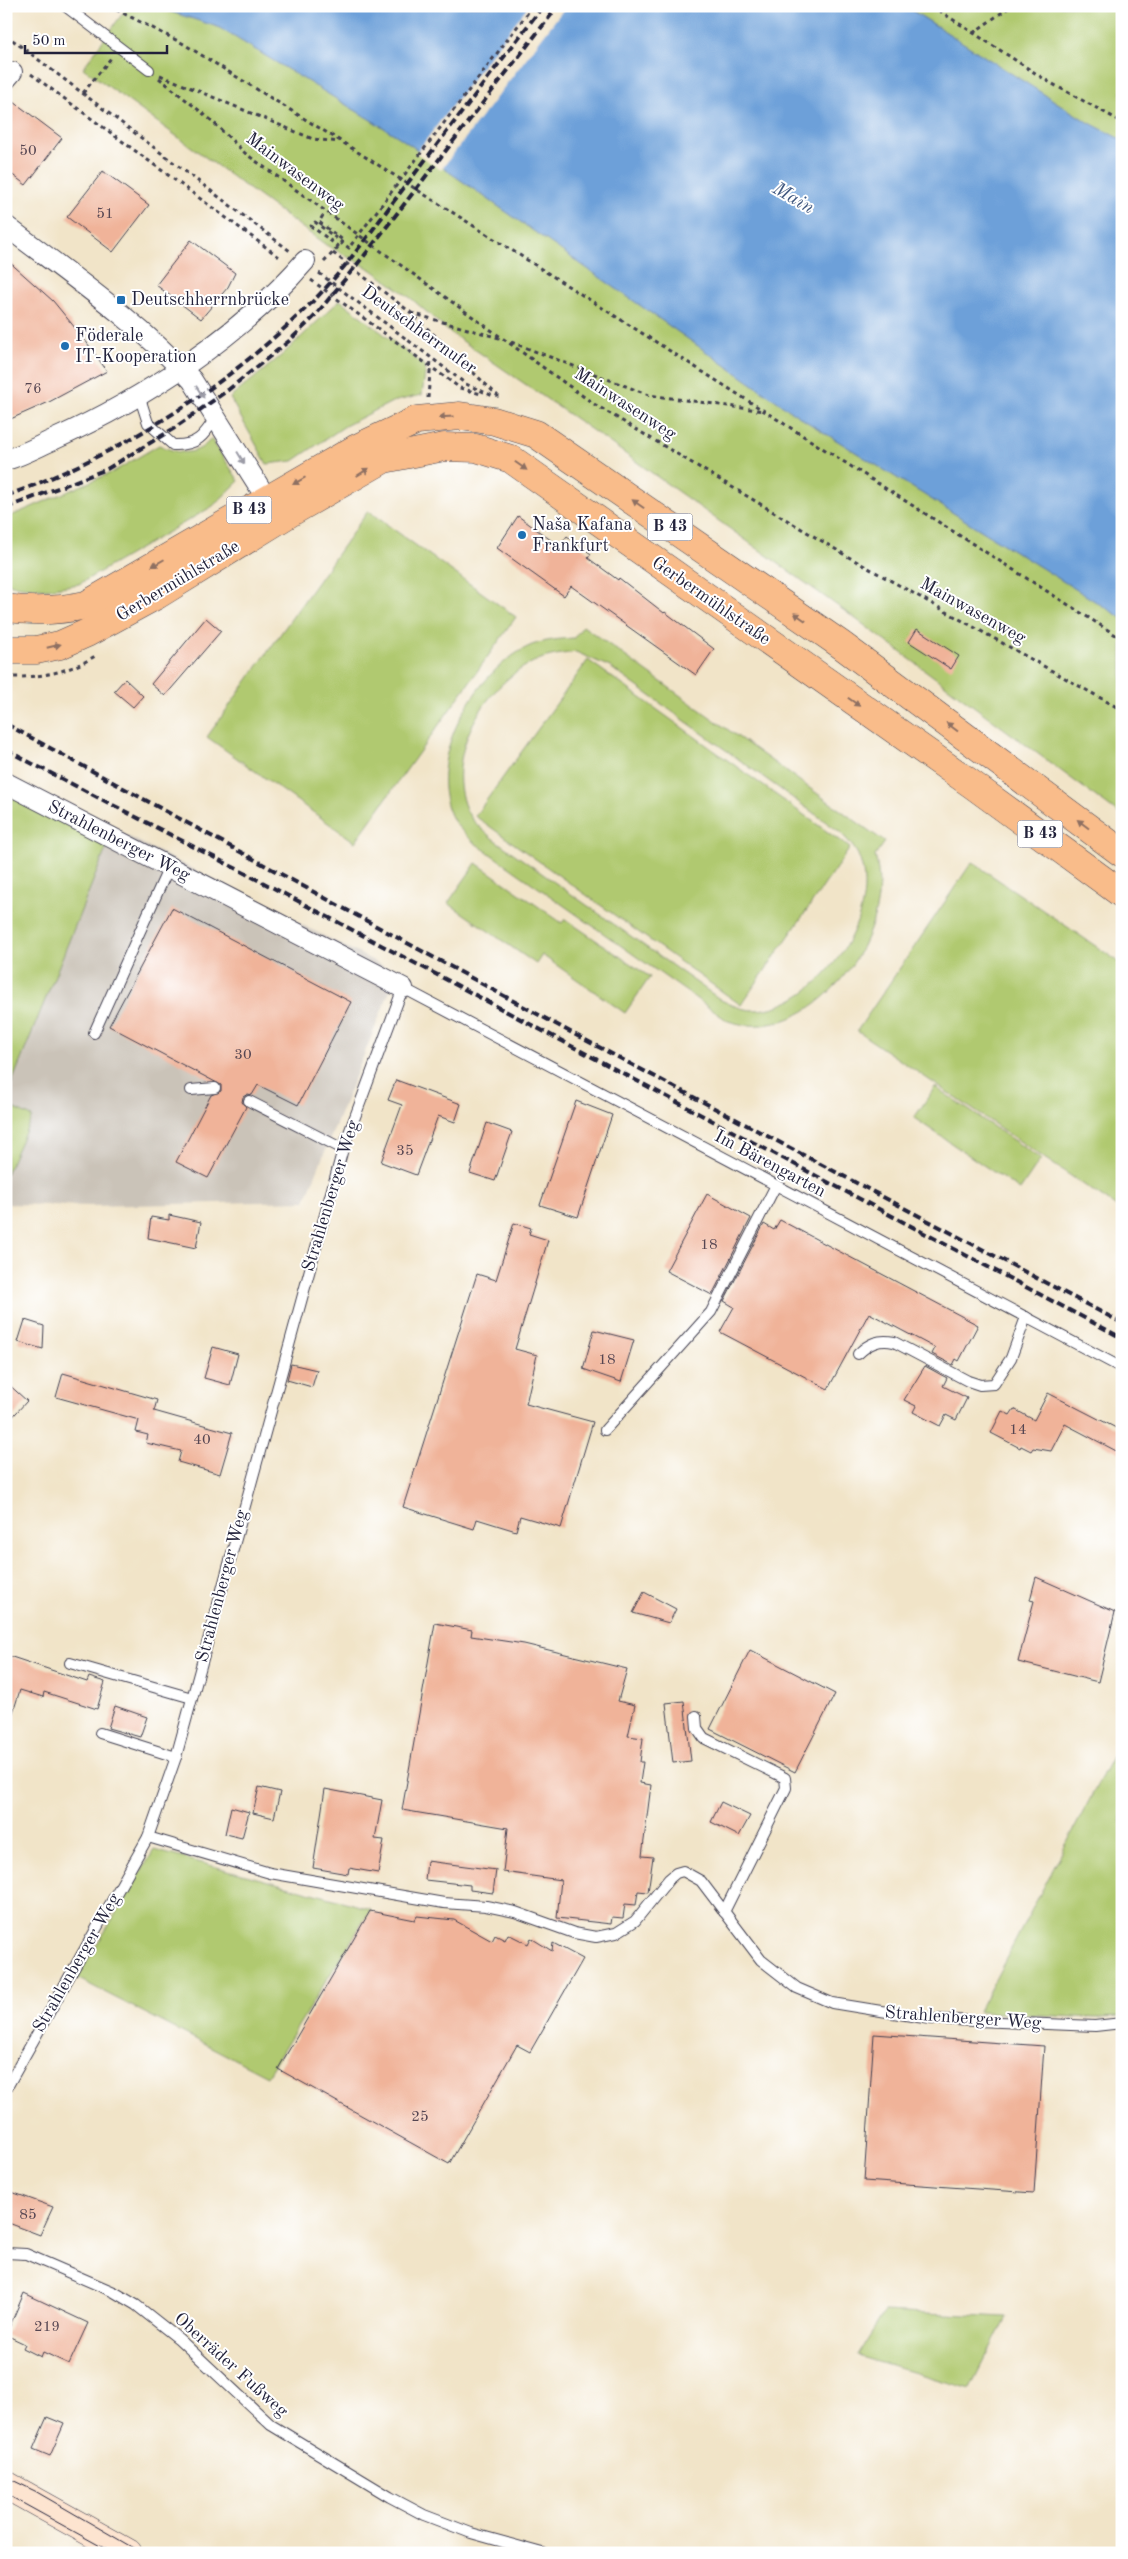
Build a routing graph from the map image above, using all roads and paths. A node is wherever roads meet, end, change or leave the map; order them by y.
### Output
1 (65, 6) edge
2 (109, 6) edge
3 (533, 6) edge
4 (932, 6) edge
5 (1011, 6) edge
6 (973, 33) junction
7 (6, 34) edge
8 (103, 68) dead end
9 (149, 70) junction
10 (14, 73) edge
11 (83, 93) junction
12 (1122, 122) edge
13 (342, 142) junction
14 (325, 212) junction
15 (6, 226) edge
16 (338, 247) junction
17 (325, 261) dead end
18 (301, 266) junction
19 (410, 312) dead end
20 (507, 340) junction
21 (432, 359) junction
22 (430, 366) junction
23 (181, 368) junction
24 (139, 395) junction
25 (428, 401) dead end
26 (767, 411) junction
27 (216, 416) junction
28 (6, 460) edge
29 (267, 500) junction
30 (293, 511) junction
31 (6, 608) edge
32 (1122, 639) edge
33 (6, 650) edge
34 (1122, 710) edge
35 (6, 783) edge
36 (1122, 853) edge
37 (169, 867) junction
38 (1122, 894) edge
39 (403, 988) junction
40 (94, 1033) dead end
41 (215, 1088) dead end
42 (190, 1090) dead end
43 (249, 1101) dead end
44 (343, 1149) junction
45 (776, 1185) junction
46 (1026, 1317) junction
47 (858, 1354) dead end
48 (1122, 1368) edge
49 (605, 1430) dead end
50 (70, 1663) dead end
51 (192, 1698) junction
52 (696, 1716) dead end
53 (100, 1734) dead end
54 (176, 1757) junction
55 (148, 1837) junction
56 (724, 1912) junction
57 (1122, 2024) edge
58 (6, 2089) edge
59 (6, 2253) edge
60 (6, 2485) edge
61 (128, 2553) edge
62 (543, 2553) edge

1 - 9 lane
2 - 13 path
3 - 16 path, bridge
4 - 6 path
5 - 6 path
6 - 12 path
7 - 11 path, Deutschherrnufer
8 - 11 path
9 - 13 path
9 - 14 path, Mainwasenweg
10 - 18 path, Deutschherrnufer
11 - 18 path, Deutschherrnufer
13 - 26 path
14 - 16 path
14 - 20 path, Mainwasenweg
15 - 23 street
16 - 17 path
18 - 21 path, Deutschherrnufer
18 - 22 path, Deutschherrnufer
18 - 23 street
19 - 20 path
20 - 26 path
20 - 34 path, Mainwasenweg
21 - 22 path
21 - 22 path, Deutschherrnufer
22 - 25 path
23 - 24 street
23 -> 27 street
24 - 27 lane
24 - 28 street
26 - 32 path
27 -> 29 street
29 - 30 street
29 -> 31 main road, Gerbermühlstraße / B 43
36 -> 29 main road, Gerbermühlstraße / B 43
33 -> 30 main road, Gerbermühlstraße / B 43
30 -> 38 main road, Gerbermühlstraße / B 43
35 - 37 street, Strahlenberger Weg
37 - 39 street, Strahlenberger Weg
37 - 40 lane
39 - 44 lane, Strahlenberger Weg
39 - 45 lane, Im Bärengarten
41 - 42 lane
43 - 44 lane
44 - 51 lane, Strahlenberger Weg
45 - 46 lane, Im Bärengarten
45 - 49 lane
46 - 47 lane
46 - 48 lane, Im Bärengarten
50 - 51 lane
51 - 54 lane, Strahlenberger Weg
52 - 56 lane
53 - 54 lane
54 - 55 lane, Strahlenberger Weg
55 - 56 lane, Strahlenberger Weg
55 - 58 lane, Strahlenberger Weg
56 - 57 lane, Strahlenberger Weg
59 - 62 lane, Oberräder Fußweg
60 - 61 main road

